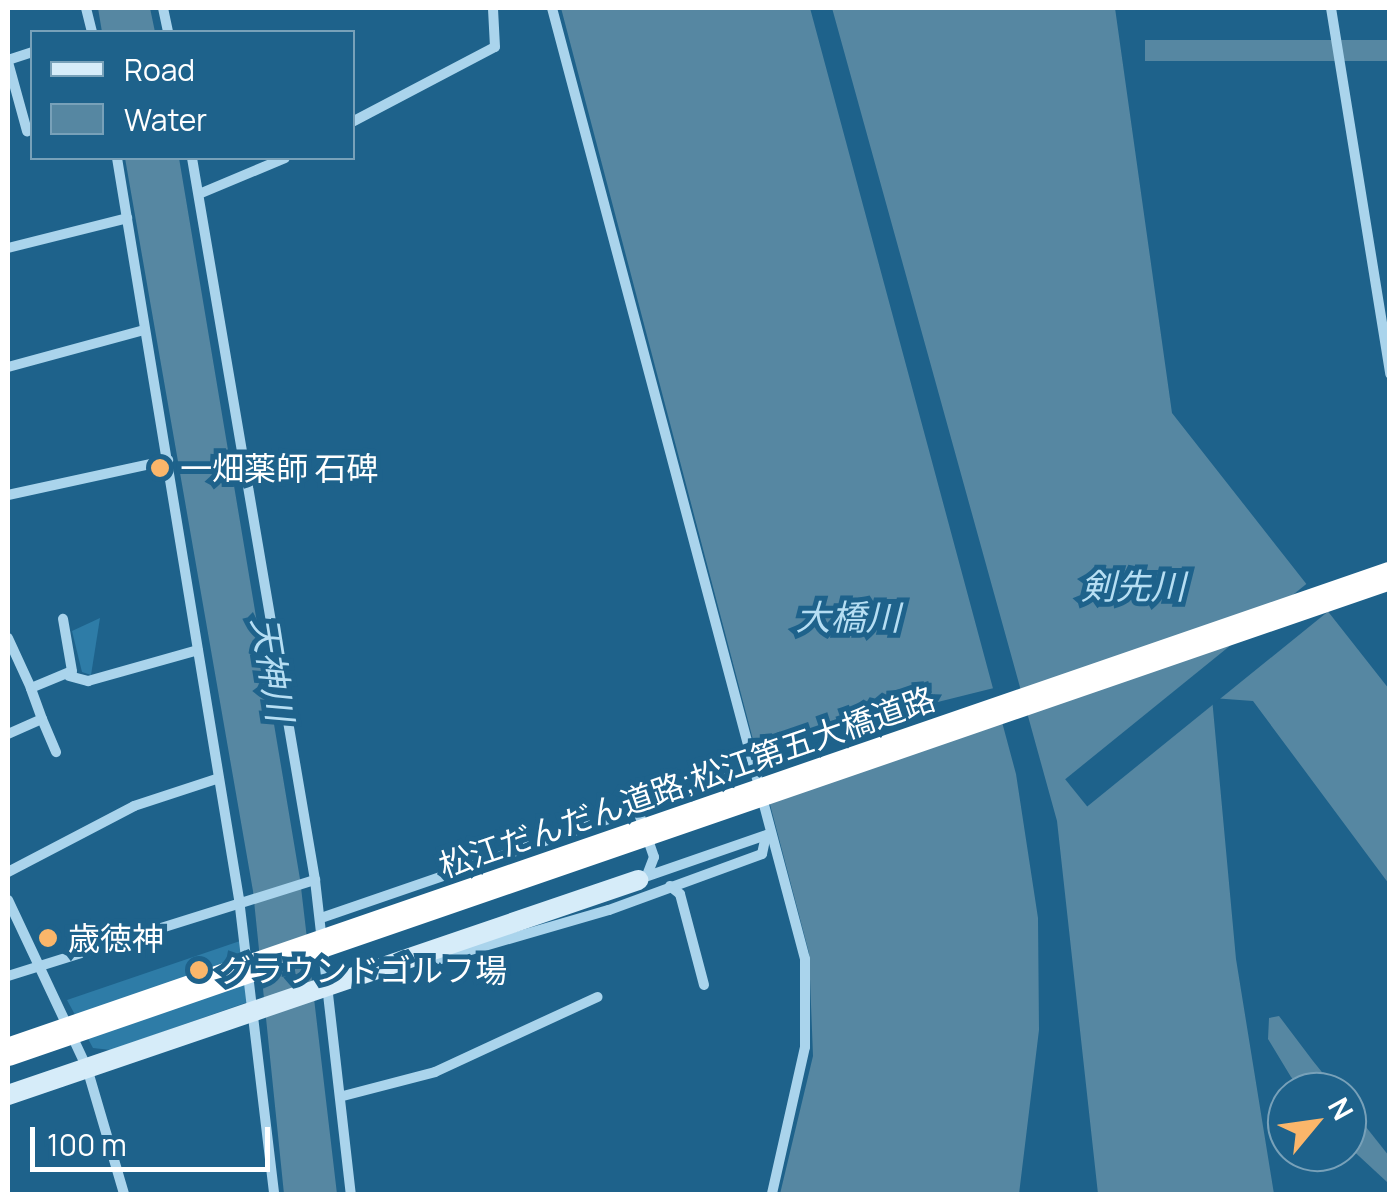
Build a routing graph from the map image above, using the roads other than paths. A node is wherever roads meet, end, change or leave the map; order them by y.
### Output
1 (493, 8) edge
2 (552, 8) edge
3 (1331, 8) edge
4 (8, 61) edge
5 (355, 120) edge
6 (26, 130) dead end
7 (117, 160) edge
8 (192, 160) edge
9 (280, 160) edge
10 (199, 194) junction
11 (127, 218) junction
12 (8, 248) edge
13 (144, 330) junction
14 (8, 366) edge
15 (1390, 374) edge
16 (167, 460) junction
17 (8, 495) edge
18 (1390, 576) edge
19 (63, 619) dead end
20 (8, 638) edge
21 (198, 650) junction
22 (69, 676) junction
23 (31, 688) junction
24 (42, 719) junction
25 (8, 734) edge
26 (56, 752) dead end
27 (756, 768) junction
28 (219, 778) junction
29 (637, 808) junction
30 (770, 834) junction
31 (8, 872) edge
32 (641, 878) junction
33 (311, 882) junction
34 (669, 886) junction
35 (242, 899) junction
36 (8, 900) edge
37 (320, 918) junction
38 (431, 950) junction
39 (42, 965) junction
40 (8, 976) edge
41 (704, 985) dead end
42 (327, 987) junction
43 (597, 998) dead end
44 (256, 1011) junction
45 (8, 1052) edge
46 (88, 1068) junction
47 (8, 1095) edge
48 (343, 1096) junction
49 (124, 1194) edge
50 (274, 1194) edge
51 (351, 1194) edge
52 (772, 1194) edge

1 - 5 street
2 - 27 street
3 - 15 street
4 - 6 street
7 - 11 street
8 - 10 street
9 - 10 street
10 - 33 street
11 - 12 street
11 - 13 street
13 - 14 street
13 - 16 street
16 - 17 street
16 - 21 street
18 - 45 highway, 松江だんだん道路;松江第五大橋道路, bridge
19 - 22 street
20 - 23 street
21 - 22 street
21 - 28 street
22 - 23 street
23 - 24 street
24 - 25 street
24 - 26 street
27 - 29 street
27 - 30 street
28 - 31 street
28 - 35 street
29 - 32 street
29 - 37 street
30 - 32 street
30 - 34 street
30 - 52 street
32 - 38 street
33 - 35 street
33 - 37 street
34 - 38 street
34 - 41 street
35 - 39 street
35 - 44 street
36 - 39 street
37 - 42 street
38 - 42 street
39 - 40 street
39 - 46 street
42 - 44 street
42 - 48 street
43 - 48 street
44 - 46 street
44 - 50 street
46 - 47 street
46 - 49 street
48 - 51 street

